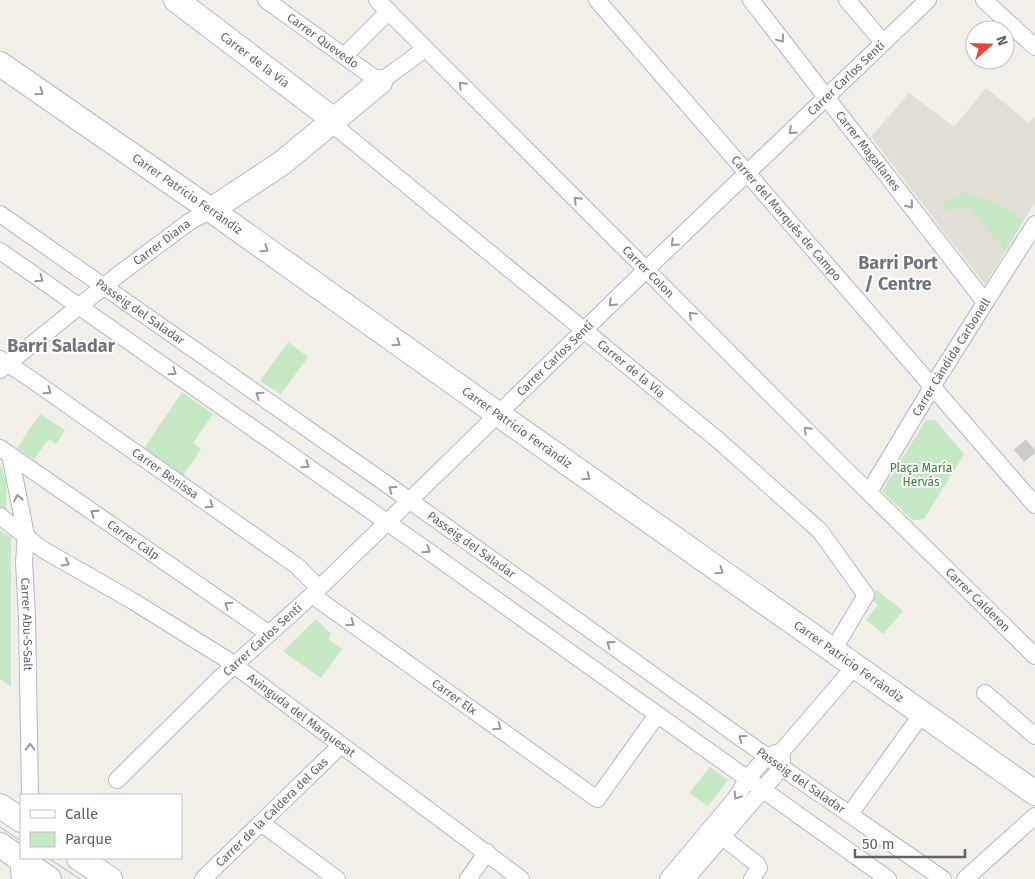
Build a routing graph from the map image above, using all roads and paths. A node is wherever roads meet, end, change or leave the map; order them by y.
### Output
1 (176, 0) edge
2 (266, 0) edge
3 (597, 0) edge
4 (751, 0) edge
5 (847, 0) edge
6 (928, 0) edge
7 (984, 0) edge
8 (383, 6) edge
9 (883, 42) junction
10 (1035, 47) edge
11 (425, 49) junction
12 (344, 56) junction
13 (0, 64) edge
14 (380, 82) junction
15 (827, 98) junction
16 (332, 122) junction
17 (748, 173) junction
18 (211, 210) junction
19 (0, 214) edge
20 (1035, 224) edge
21 (0, 251) edge
22 (647, 269) junction
23 (105, 286) junction
24 (985, 302) junction
25 (79, 307) junction
26 (584, 330) junction
27 (3, 364) edge
28 (933, 387) junction
29 (498, 414) junction
30 (5, 451) edge
31 (409, 501) junction
32 (873, 501) junction
33 (1035, 505) edge
34 (0, 516) edge
35 (387, 522) junction
36 (26, 535) junction
37 (920, 542) joint
38 (315, 591) junction
39 (268, 633) junction
40 (835, 647) dead end
41 (1035, 656) edge
42 (234, 665) junction
43 (855, 666) junction
44 (985, 693) dead end
45 (657, 715) junction
46 (914, 724) dead end
47 (1035, 736) edge
48 (341, 745) junction
49 (777, 758) junction
50 (748, 778) junction
51 (117, 780) dead end
52 (763, 789) junction
53 (1035, 793) edge
54 (30, 794) edge
55 (0, 806) edge
56 (855, 807) dead end
57 (1035, 816) edge
58 (20, 819) edge
59 (261, 823) junction
60 (722, 836) junction
61 (487, 852) junction
62 (80, 859) edge
63 (13, 860) edge
64 (48, 879) edge
65 (110, 879) edge
66 (203, 879) edge
67 (337, 879) edge
68 (468, 879) edge
69 (521, 879) edge
70 (668, 879) edge
71 (686, 879) edge
72 (752, 879) edge
73 (888, 879) edge
74 (943, 879) edge
75 (965, 879) edge

1 - 16 main road, Carrer de la Via
2 - 12 street, Carrer Quevedo
3 - 17 street, Carrer del Marqués de Campo
4 -> 15 street, Carrer Magallanes
5 - 9 street
6 - 9 street, Carrer Carlos Sentí
7 - 10 street
8 - 11 street, Carrer Colon
8 - 12 street
9 - 15 street, Carrer Carlos Sentí
11 - 14 street, Carrer Diana
22 -> 11 street, Carrer Colon
12 - 14 street, Carrer Quevedo
13 -> 18 main road, Carrer Patricio Ferràndiz
14 - 16 main road, Carrer Diana
15 -> 17 street, Carrer Carlos Sentí
15 -> 24 street, Carrer Magallanes
16 - 18 main road, Carrer Diana
16 - 26 street, Carrer de la Via
17 -> 22 street, Carrer Carlos Sentí
17 - 28 street, Carrer del Marqués de Campo
18 - 23 street, Carrer Diana
18 -> 29 main road, Carrer Patricio Ferràndiz
19 - 23 street, Passeig del Saladar
20 - 24 street, Carrer Càndida Carbonell
21 -> 25 street
22 -> 26 street, Carrer Carlos Sentí
32 -> 22 street, Carrer Colon
23 - 25 street, Carrer Diana
31 -> 23 street, Passeig del Saladar
24 - 28 street, Carrer Càndida Carbonell
25 - 27 street, Carrer Diana
25 -> 35 street
26 - 29 street, Carrer Carlos Sentí
26 - 40 street, Carrer de la Via
27 -> 38 street, Carrer Benissa
28 - 32 street, Carrer Càndida Carbonell
28 - 33 street, Carrer del Marqués de Campo
29 - 31 street, Carrer Carlos Sentí
29 -> 43 main road, Carrer Patricio Ferràndiz
36 -> 30 street, Carrer Abu-S-Salt
39 -> 30 street, Carrer Calp
31 - 35 street, Carrer Carlos Sentí
49 -> 31 street, Passeig del Saladar
32 - 37 street, Carrer Colon
34 - 36 street, Avinguda del Marquesat
35 - 38 street, Carrer Carlos Sentí
35 -> 45 street
36 -> 42 street, Avinguda del Marquesat
54 -> 36 street, Carrer Abu-S-Salt
37 - 41 street, Carrer Calderon
38 - 39 street, Carrer Carlos Sentí
38 -> 45 street, Carrer Elx
39 - 42 street, Carrer Carlos Sentí
42 - 48 street, Avinguda del Marquesat
42 - 51 street, Carrer Carlos Sentí
43 - 49 street
43 - 53 main road, Carrer Patricio Ferràndiz
44 - 47 street
45 - 50 street
46 - 56 street
48 - 59 street, Carrer de la Caldera del Gas
48 - 61 street, Avinguda del Marquesat
49 - 50 street
49 - 52 street
49 - 74 street, Passeig del Saladar
50 - 52 street
50 -> 70 street
52 - 60 street
52 - 73 street
55 - 58 main road
57 - 75 street
59 - 66 street, Carrer de la Caldera del Gas
59 - 67 street
60 - 71 street
60 - 72 street
61 - 68 street
61 - 69 street, Avinguda del Marquesat
62 - 65 main road
63 - 64 main road

